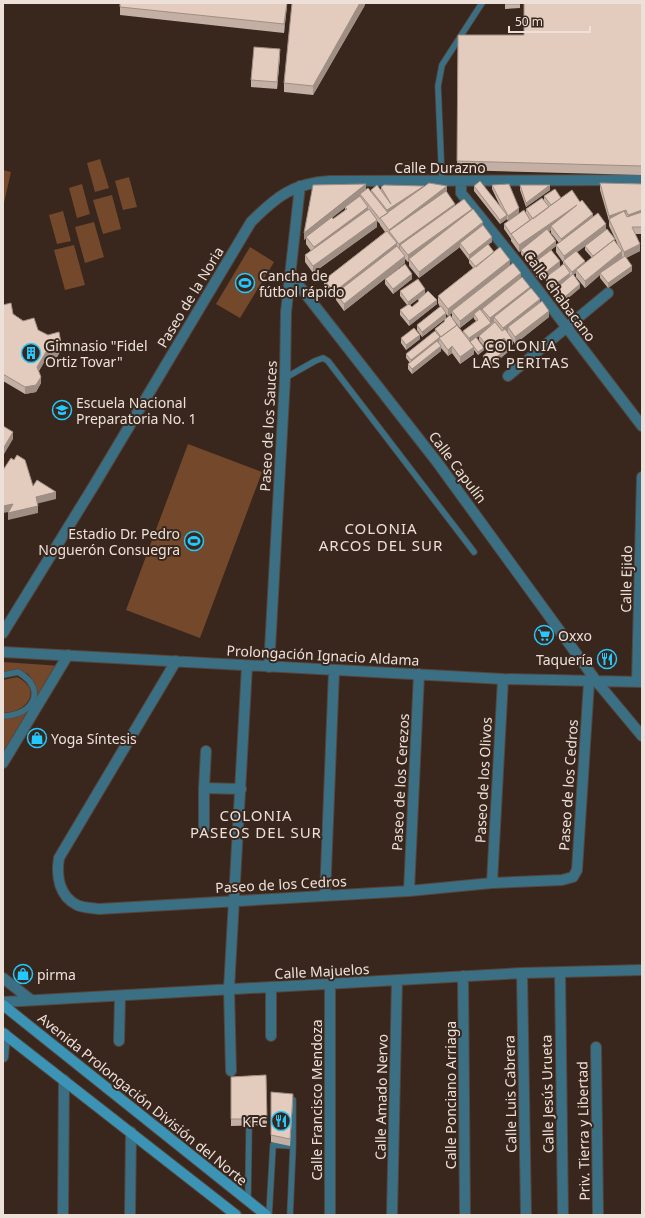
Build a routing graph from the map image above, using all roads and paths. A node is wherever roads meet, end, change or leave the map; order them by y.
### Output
1 (482, 3) edge
2 (642, 180) edge
3 (442, 181) junction
4 (461, 181) junction
5 (300, 186) junction
6 (251, 222) joint
7 (290, 274) junction
8 (608, 293) dead end
9 (566, 326) junction
10 (508, 376) dead end
11 (285, 378) junction
12 (642, 426) edge
13 (642, 477) edge
14 (474, 552) dead end
15 (3, 633) edge
16 (3, 652) edge
17 (68, 655) junction
18 (176, 661) junction
19 (247, 666) junction
20 (269, 667) junction
21 (334, 670) junction
22 (419, 674) junction
23 (3, 675) edge
24 (503, 679) junction
25 (593, 682) junction
26 (640, 682) edge
27 (3, 716) edge
28 (642, 736) edge
29 (206, 751) dead end
30 (3, 763) edge
31 (204, 788) junction
32 (241, 789) junction
33 (204, 830) dead end
34 (492, 883) junction
35 (409, 891) junction
36 (325, 896) junction
37 (234, 901) junction
38 (642, 970) edge
39 (522, 972) junction
40 (560, 972) junction
41 (463, 976) junction
42 (3, 978) edge
43 (397, 980) junction
44 (330, 985) junction
45 (271, 988) junction
46 (229, 989) junction
47 (120, 996) junction
48 (31, 1000) junction
49 (3, 1002) edge
50 (3, 1005) edge
51 (4, 1033) edge
52 (271, 1036) dead end
53 (119, 1041) dead end
54 (596, 1047) dead end
55 (3, 1058) edge
56 (231, 1070) dead end
57 (64, 1080) junction
58 (293, 1100) edge
59 (249, 1126) edge
60 (131, 1132) junction
61 (293, 1146) junction
62 (248, 1200) junction
63 (63, 1215) edge
64 (130, 1215) edge
65 (236, 1215) edge
66 (268, 1215) edge
67 (290, 1215) edge
68 (330, 1215) edge
69 (392, 1215) edge
70 (465, 1215) edge
71 (526, 1215) edge
72 (563, 1215) edge
73 (598, 1215) edge

1 - 3 lane
2 - 4 street, Calle Durazno
3 - 4 street, Calle Durazno
3 - 5 street, Calle Durazno
4 - 9 street, Calle Chabacano
5 - 6 street, Calle Durazno
5 - 7 street, Paseo de los Sauces
6 - 15 street, Paseo de la Noria
7 - 11 street, Paseo de los Sauces
7 - 25 street, Calle Capulín
8 - 9 street
9 - 10 street
9 - 12 street, Calle Chabacano
11 - 14 lane
11 - 20 street, Paseo de los Sauces
13 - 26 street, Calle Ejido
16 - 17 street, Prolongación Ignacio Aldama
17 - 18 street, Prolongación Ignacio Aldama
17 - 30 street
18 - 19 street, Prolongación Ignacio Aldama
18 - 37 street, Paseo de los Cedros
19 - 20 street, Prolongación Ignacio Aldama
19 - 32 street
20 - 21 street, Prolongación Ignacio Aldama
21 - 22 street, Prolongación Ignacio Aldama
21 - 36 street
22 - 24 street, Prolongación Ignacio Aldama
22 - 35 street, Paseo de los Cerezos
23 - 27 lane
24 - 25 street, Prolongación Ignacio Aldama
24 - 34 street, Paseo de los Olivos
25 - 26 street, Prolongación Ignacio Aldama
25 - 28 street, Calle Capulín
25 - 34 street, Paseo de los Cedros
29 - 31 street
31 - 32 street
31 - 33 street
32 - 37 street
34 - 35 street, Paseo de los Cedros
35 - 36 street, Paseo de los Cedros
36 - 37 street, Paseo de los Cedros
37 - 46 street
38 - 40 street, Calle Majuelos
39 - 40 street, Calle Majuelos
39 - 41 street, Calle Majuelos
39 - 71 street, Calle Luis Cabrera
40 - 72 street, Calle Jesús Urueta
41 - 43 street, Calle Majuelos
41 - 70 street, Calle Ponciano Arriaga
42 - 48 street
43 - 44 street, Calle Majuelos
43 - 69 street, Calle Amado Nervo
44 - 45 street, Calle Majuelos
44 - 68 street, Calle Francisco Mendoza
45 - 46 street, Calle Majuelos
45 - 52 street
46 - 47 street, Calle Majuelos
46 - 56 street
47 - 48 street, Calle Majuelos
47 - 53 street
48 - 49 street, Calle Majuelos
50 - 62 main road, Avenida Prolongación División del Norte
51 - 55 street
51 - 57 main road
54 - 73 street, Priv. Tierra y Libertad
57 - 60 main road
57 - 63 street
58 - 61 lane
59 - 62 lane
60 - 64 street
60 - 65 main road
61 - 66 lane
61 - 67 lane
62 - 66 main road, Avenida Prolongación División del Norte

